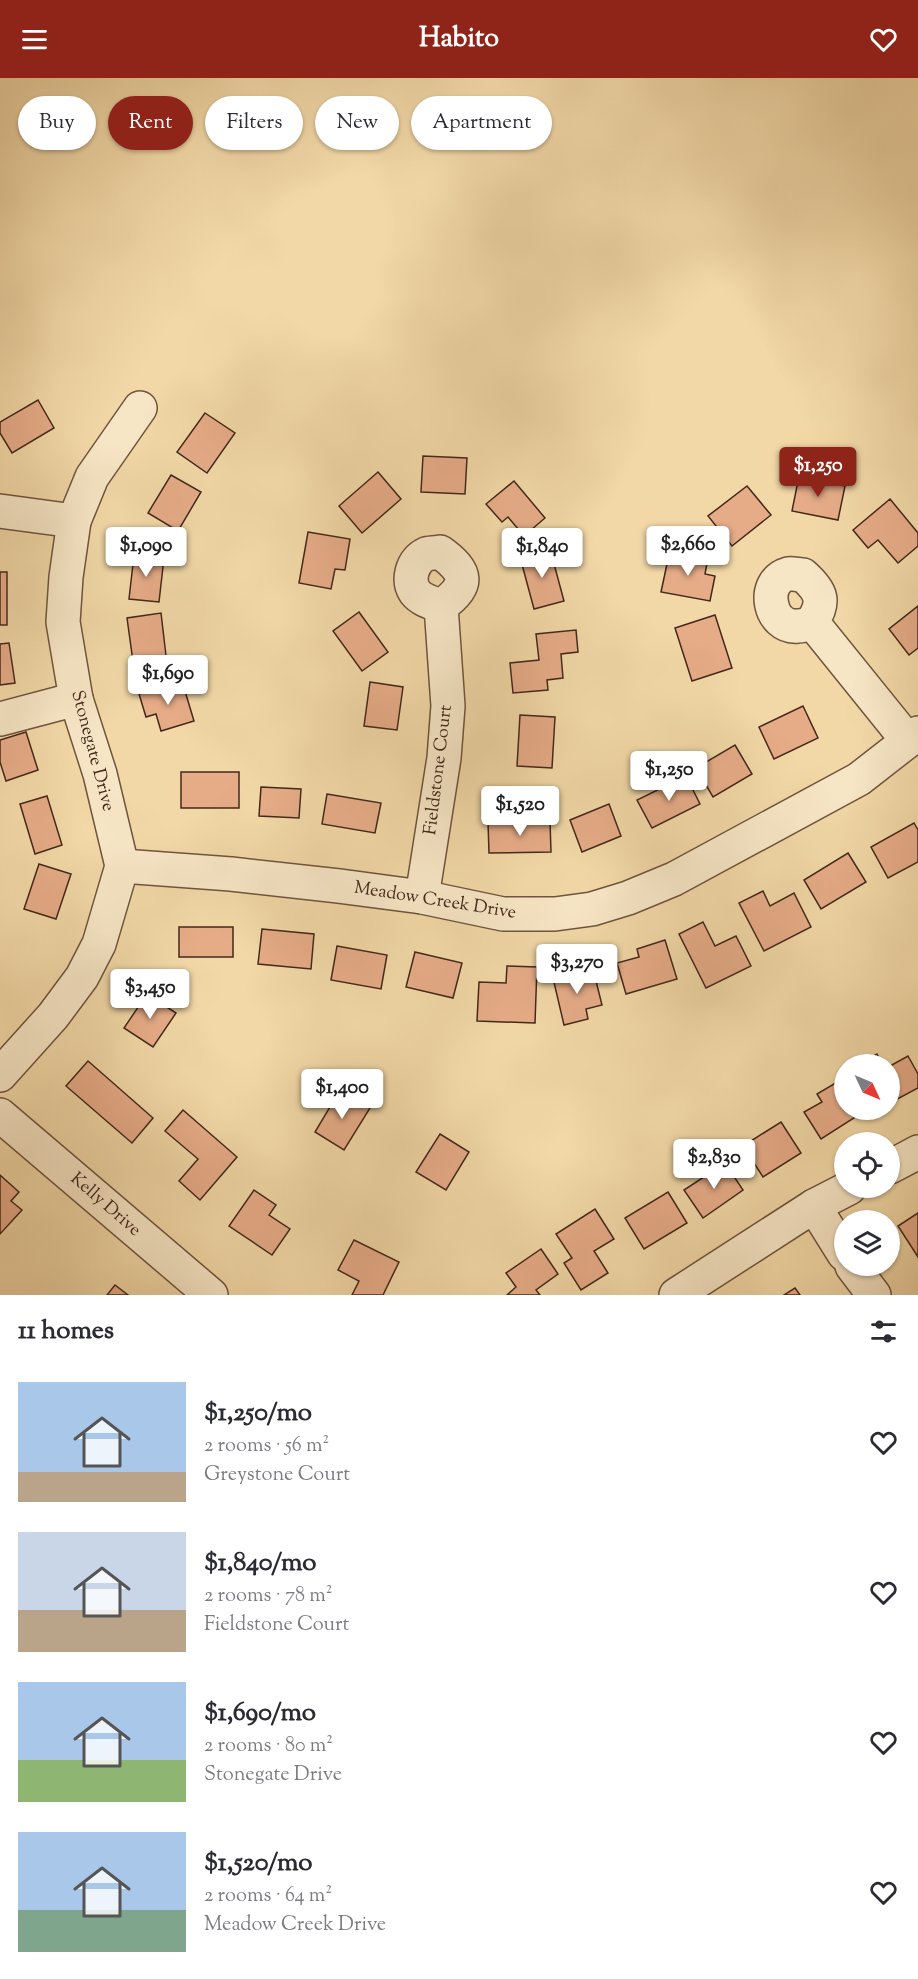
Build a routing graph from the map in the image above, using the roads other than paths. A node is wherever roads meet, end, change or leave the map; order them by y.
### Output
1 (140, 408) dead end
2 (0, 511) edge
3 (74, 521) junction
4 (441, 606) dead end
5 (812, 622) dead end
6 (76, 699) junction
7 (0, 719) edge
8 (913, 737) edge
9 (122, 866) junction
10 (422, 897) junction
11 (0, 1075) edge
12 (0, 1115) edge
13 (918, 1152) edge
14 (900, 1162) edge
15 (834, 1196) edge
16 (814, 1206) junction
17 (834, 1238) edge
18 (860, 1276) edge
19 (211, 1295) edge
20 (676, 1295) edge
21 (874, 1295) edge

1 - 3 street, Stonegate Drive
2 - 3 street
3 - 6 street, Stonegate Drive
4 - 10 street, Fieldstone Court
5 - 8 street
6 - 7 street
6 - 9 street, Stonegate Drive
8 - 10 street, Meadow Creek Drive
9 - 10 street, Meadow Creek Drive
9 - 11 street, Stonegate Drive
12 - 19 street, Kelly Drive
13 - 14 street
15 - 16 street
16 - 17 street
16 - 20 street
18 - 21 street

